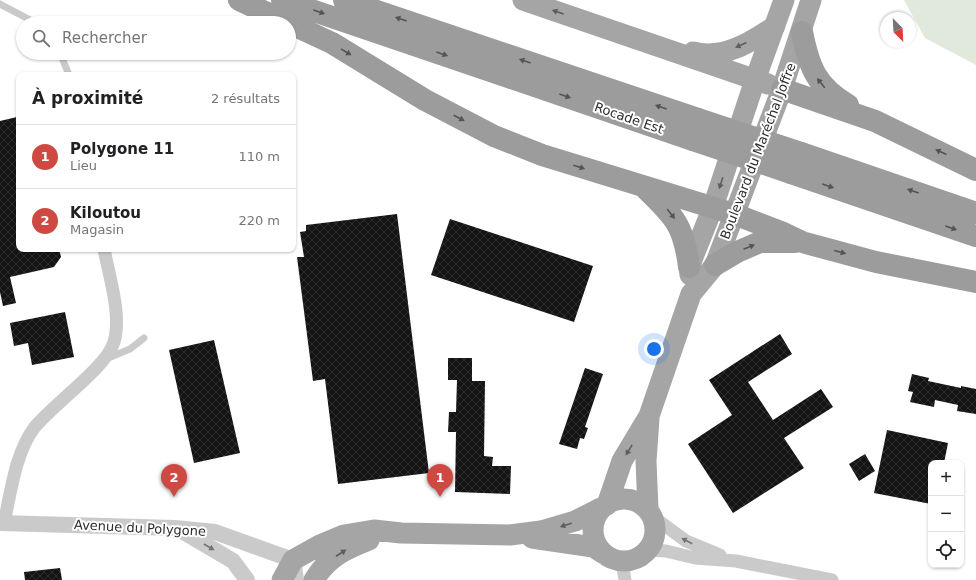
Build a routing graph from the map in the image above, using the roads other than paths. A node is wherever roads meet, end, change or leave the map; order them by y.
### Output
1 (239, 0) edge
2 (282, 0) edge
3 (344, 0) edge
4 (523, 0) edge
5 (784, 0) edge
6 (811, 0) edge
7 (0, 4) edge
8 (23, 16) edge
9 (274, 16) edge
10 (592, 24) junction
11 (296, 26) edge
12 (775, 26) junction
13 (802, 32) junction
14 (63, 60) edge
15 (68, 72) edge
16 (755, 80) junction
17 (782, 89) junction
18 (875, 121) junction
19 (695, 130) junction
20 (976, 170) edge
21 (644, 187) junction
22 (713, 207) junction
23 (976, 212) edge
24 (734, 214) junction
25 (976, 236) edge
26 (802, 242) junction
27 (105, 252) edge
28 (715, 265) junction
29 (689, 268) junction
30 (976, 282) edge
31 (691, 294) junction
32 (144, 338) dead end
33 (102, 361) junction
34 (649, 416) junction
35 (604, 506) junction
36 (650, 512) junction
37 (2, 523) edge
38 (175, 528) junction
39 (400, 533) junction
40 (510, 534) junction
41 (648, 550) junction
42 (736, 561) junction
43 (617, 565) edge
44 (295, 570) edge
45 (247, 580) edge
46 (282, 580) edge
47 (314, 580) edge
48 (832, 580) edge

1 -> 9 highway
2 -> 19 highway, Rocade Est
19 -> 3 highway, Rocade Est
10 -> 4 main road
5 - 12 main road, Boulevard du Maréchal Joffre
6 - 13 main road, Boulevard du Maréchal Joffre
7 - 8 lane
12 -> 10 main road
10 - 16 main road
11 -> 21 highway
12 - 16 main road, Boulevard du Maréchal Joffre
13 - 17 main road, Boulevard du Maréchal Joffre
18 -> 13 highway
14 - 15 lane
16 - 17 main road
16 -> 22 main road, Boulevard du Maréchal Joffre
17 - 18 highway
17 - 24 main road, Boulevard du Maréchal Joffre
20 -> 18 highway
23 -> 19 highway, Rocade Est, bridge
19 -> 25 highway, Rocade Est, bridge
21 - 22 highway
21 -> 29 highway
22 - 24 highway
22 - 29 main road, Boulevard du Maréchal Joffre
24 - 26 highway
24 - 28 main road, Boulevard du Maréchal Joffre
28 -> 26 highway
26 -> 30 highway
27 - 33 street
28 - 31 main road, Boulevard du Maréchal Joffre
29 - 31 main road, Boulevard du Maréchal Joffre
31 - 34 main road, Boulevard du Maréchal Joffre
32 - 33 lane
33 - 37 street
34 -> 35 main road, Boulevard du Maréchal Joffre
34 - 36 main road, Boulevard du Maréchal Joffre
35 - 36 main road
35 -> 40 main road
35 - 43 main road
36 - 41 main road
42 -> 36 street
37 - 38 street, Avenue du Polygone
38 - 44 street, Avenue du Polygone
38 -> 45 street
39 - 40 main road
39 - 44 main road
47 -> 39 main road
40 - 43 main road
41 - 42 street
41 - 43 main road
42 - 48 street
44 - 46 main road

